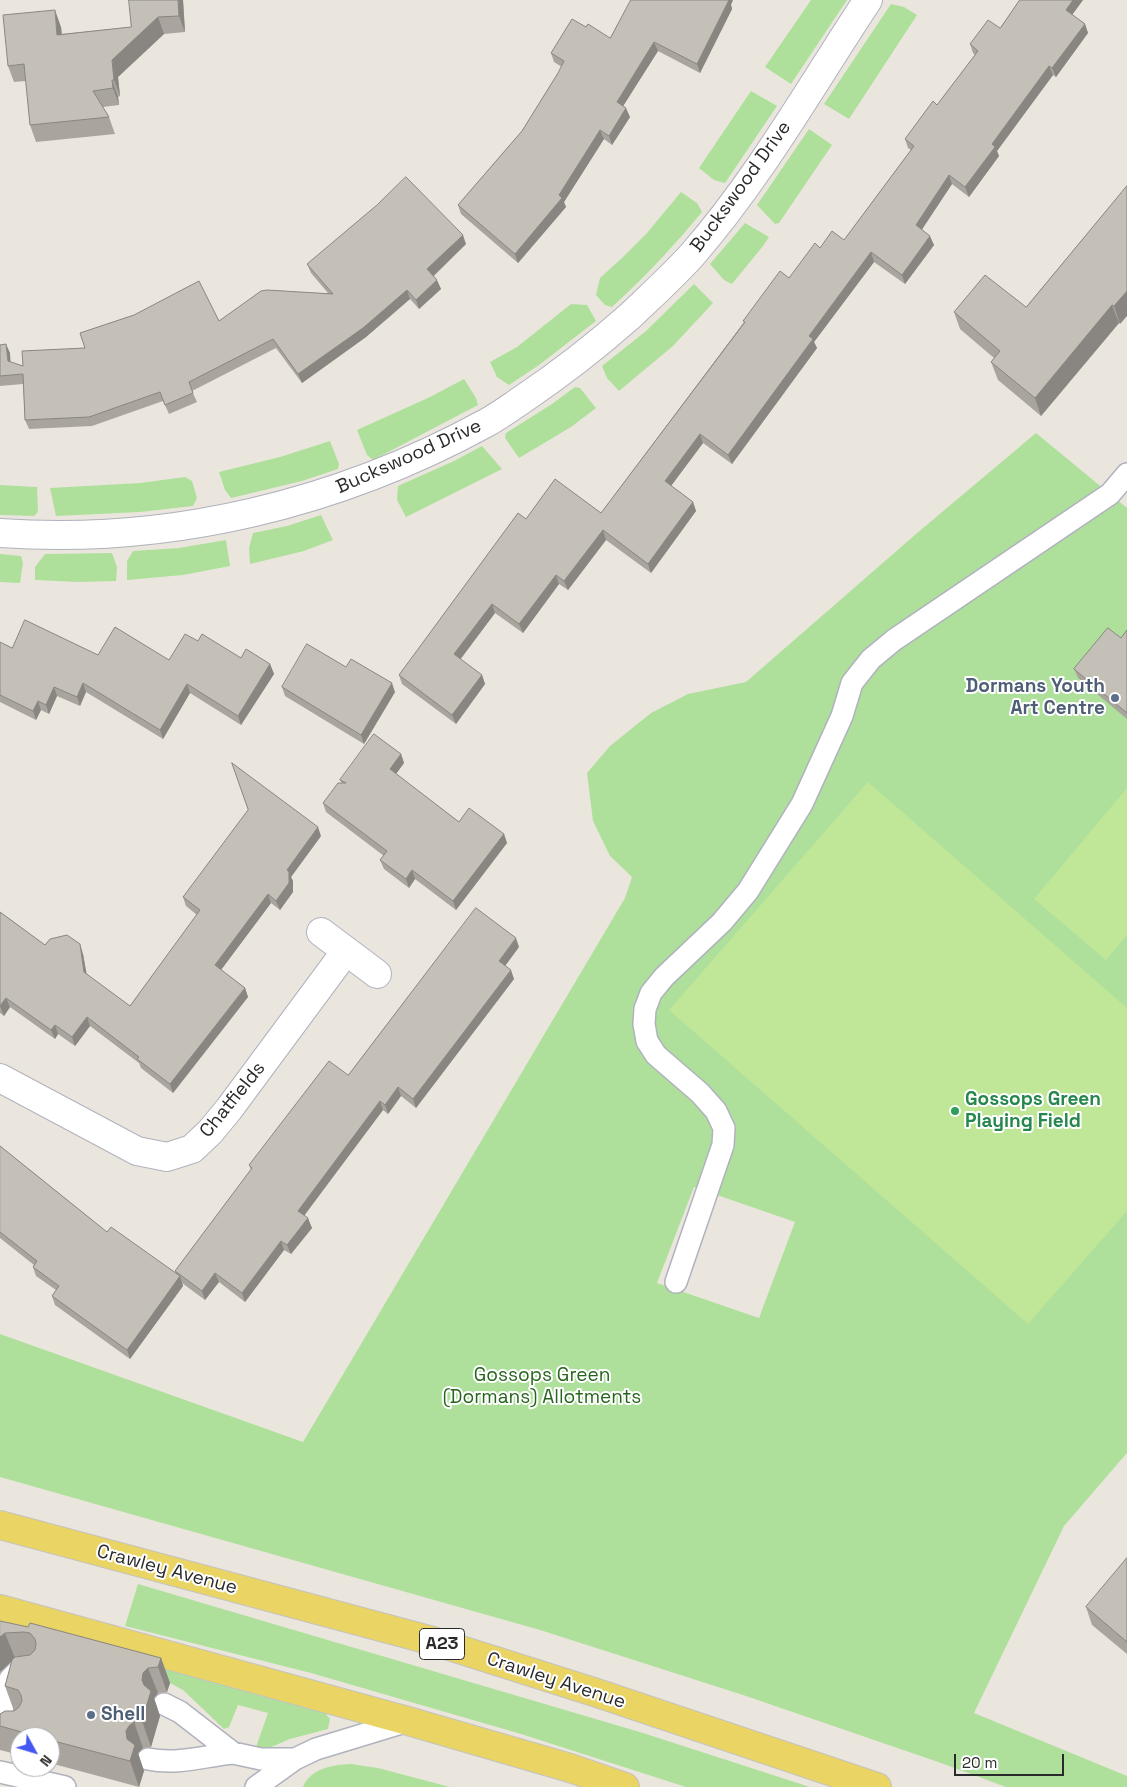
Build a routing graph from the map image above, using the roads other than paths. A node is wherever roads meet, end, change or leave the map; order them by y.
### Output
1 (868, 0) edge
2 (1127, 474) edge
3 (0, 533) edge
4 (321, 932) dead end
5 (346, 951) junction
6 (377, 974) dead end
7 (0, 1078) edge
8 (676, 1282) dead end
9 (0, 1525) edge
10 (0, 1609) edge
11 (33, 1670) edge
12 (164, 1704) dead end
13 (408, 1721) junction
14 (6, 1725) edge
15 (233, 1753) junction
16 (148, 1759) dead end
17 (295, 1759) junction
18 (0, 1772) edge
19 (65, 1787) edge
20 (256, 1787) edge
21 (625, 1787) edge
22 (877, 1787) edge

1 - 3 street, Buckswood Drive
2 - 8 lane
4 - 5 street
5 - 6 street
5 - 7 street, Chatfields
9 - 22 main road, Crawley Avenue / A23
10 - 13 main road
11 - 14 lane
12 - 15 lane
13 - 17 lane
13 - 21 main road
15 - 16 lane
15 - 17 lane
17 - 20 lane
18 - 19 lane

